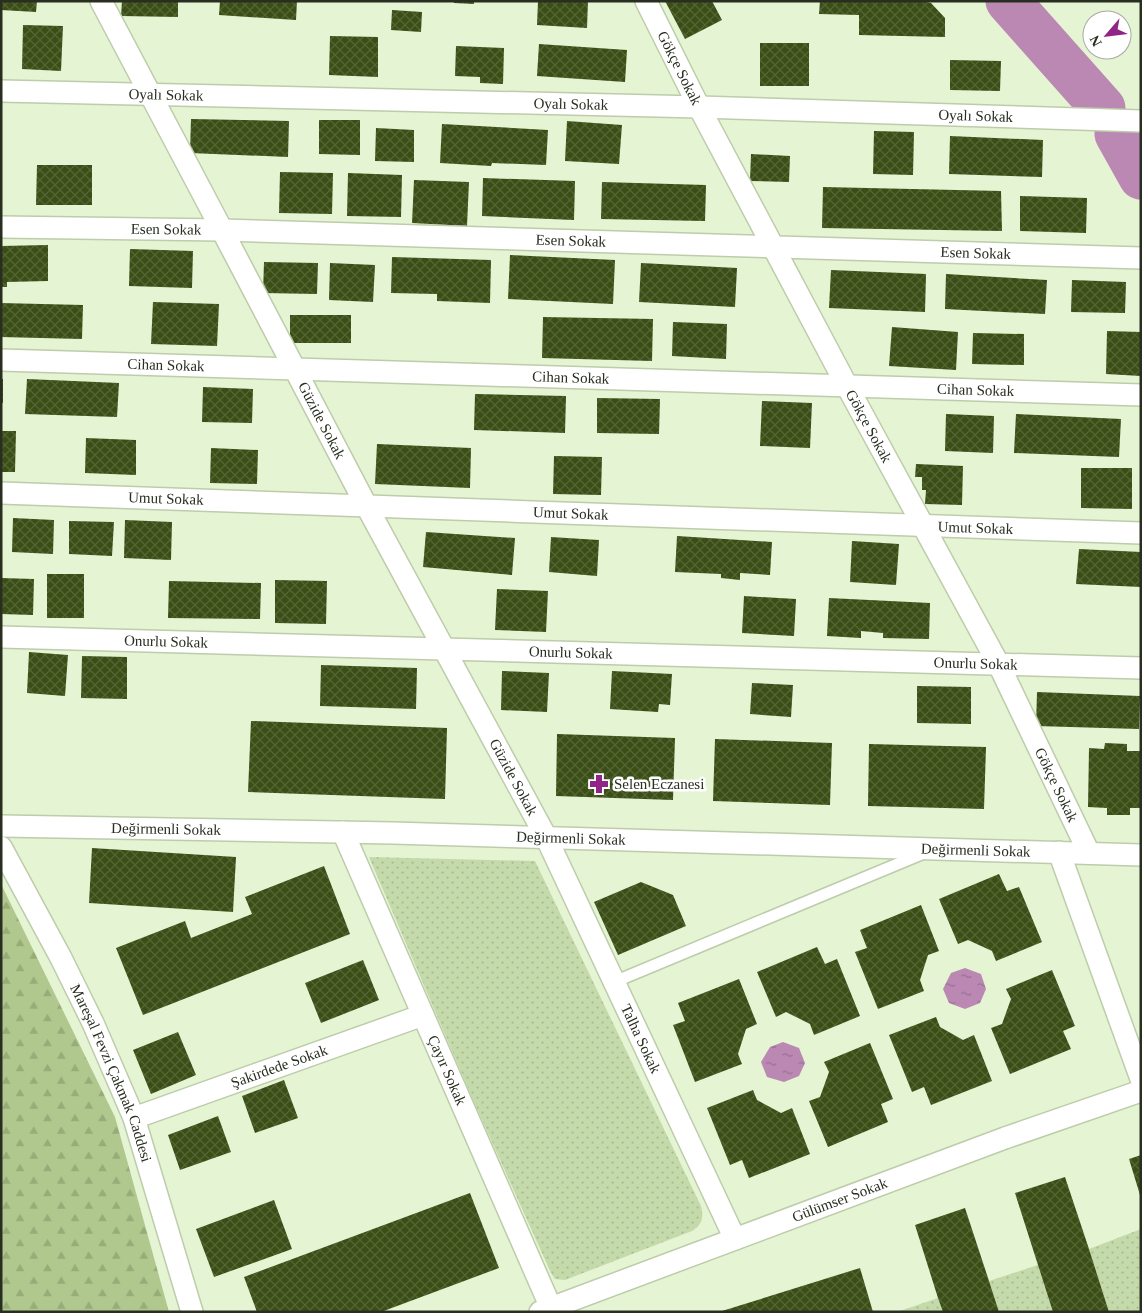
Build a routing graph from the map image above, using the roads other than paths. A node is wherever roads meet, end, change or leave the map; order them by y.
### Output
1 (101, 1) edge
2 (646, 1) edge
3 (1, 91) edge
4 (150, 95) junction
5 (699, 107) junction
6 (1141, 121) edge
7 (1, 228) edge
8 (222, 230) junction
9 (773, 246) junction
10 (1141, 258) edge
11 (1, 360) edge
12 (294, 368) junction
13 (847, 386) junction
14 (1141, 395) edge
15 (1, 493) edge
16 (366, 505) junction
17 (923, 527) junction
18 (1141, 533) edge
19 (1, 637) edge
20 (443, 649) junction
21 (999, 665) junction
22 (1141, 668) edge
23 (1, 826) edge
24 (343, 832) junction
25 (546, 837) junction
26 (1, 847) edge
27 (935, 849) junction
28 (1059, 852) junction
29 (1089, 853) junction
30 (1141, 855) edge
31 (614, 982) junction
32 (423, 1016) junction
33 (1141, 1079) edge
34 (1141, 1091) edge
35 (134, 1118) junction
36 (735, 1239) junction
37 (546, 1310) edge
38 (192, 1312) edge

1 - 4 street, Güzide Sokak
2 - 5 street, Gökçe Sokak
3 - 4 street, Oyalı Sokak
4 - 5 street, Oyalı Sokak
4 - 8 street, Güzide Sokak
5 - 6 street, Oyalı Sokak
5 - 9 street, Gökçe Sokak
7 - 8 street, Esen Sokak
8 - 9 street, Esen Sokak
8 - 12 street, Güzide Sokak
9 - 10 street, Esen Sokak
9 - 13 street, Gökçe Sokak
11 - 12 street, Cihan Sokak
12 - 13 street, Cihan Sokak
12 - 16 street, Güzide Sokak
13 - 14 street, Cihan Sokak
13 - 17 street, Gökçe Sokak
15 - 16 street, Umut Sokak
16 - 17 street, Umut Sokak
16 - 20 street, Güzide Sokak
17 - 18 street, Umut Sokak
17 - 21 street, Gökçe Sokak
19 - 20 street, Onurlu Sokak
20 - 21 street, Onurlu Sokak
20 - 25 street, Güzide Sokak
21 - 22 street, Onurlu Sokak
21 - 29 street, Gökçe Sokak
23 - 24 street, Değirmenli Sokak
24 - 25 street, Değirmenli Sokak
24 - 32 street, Çayır Sokak
25 - 27 street, Değirmenli Sokak
25 - 31 street, Talha Sokak
26 - 35 street, Mareşal Fevzi Çakmak Caddesi
27 - 28 street, Değirmenli Sokak
27 - 31 lane
28 - 29 street, Değirmenli Sokak
28 - 33 street
29 - 30 street, Değirmenli Sokak
31 - 36 street, Talha Sokak
32 - 35 street, Şakirdede Sokak
32 - 37 street, Çayır Sokak
34 - 36 street, Gülümser Sokak
35 - 38 street, Mareşal Fevzi Çakmak Caddesi
36 - 37 street, Gülümser Sokak

